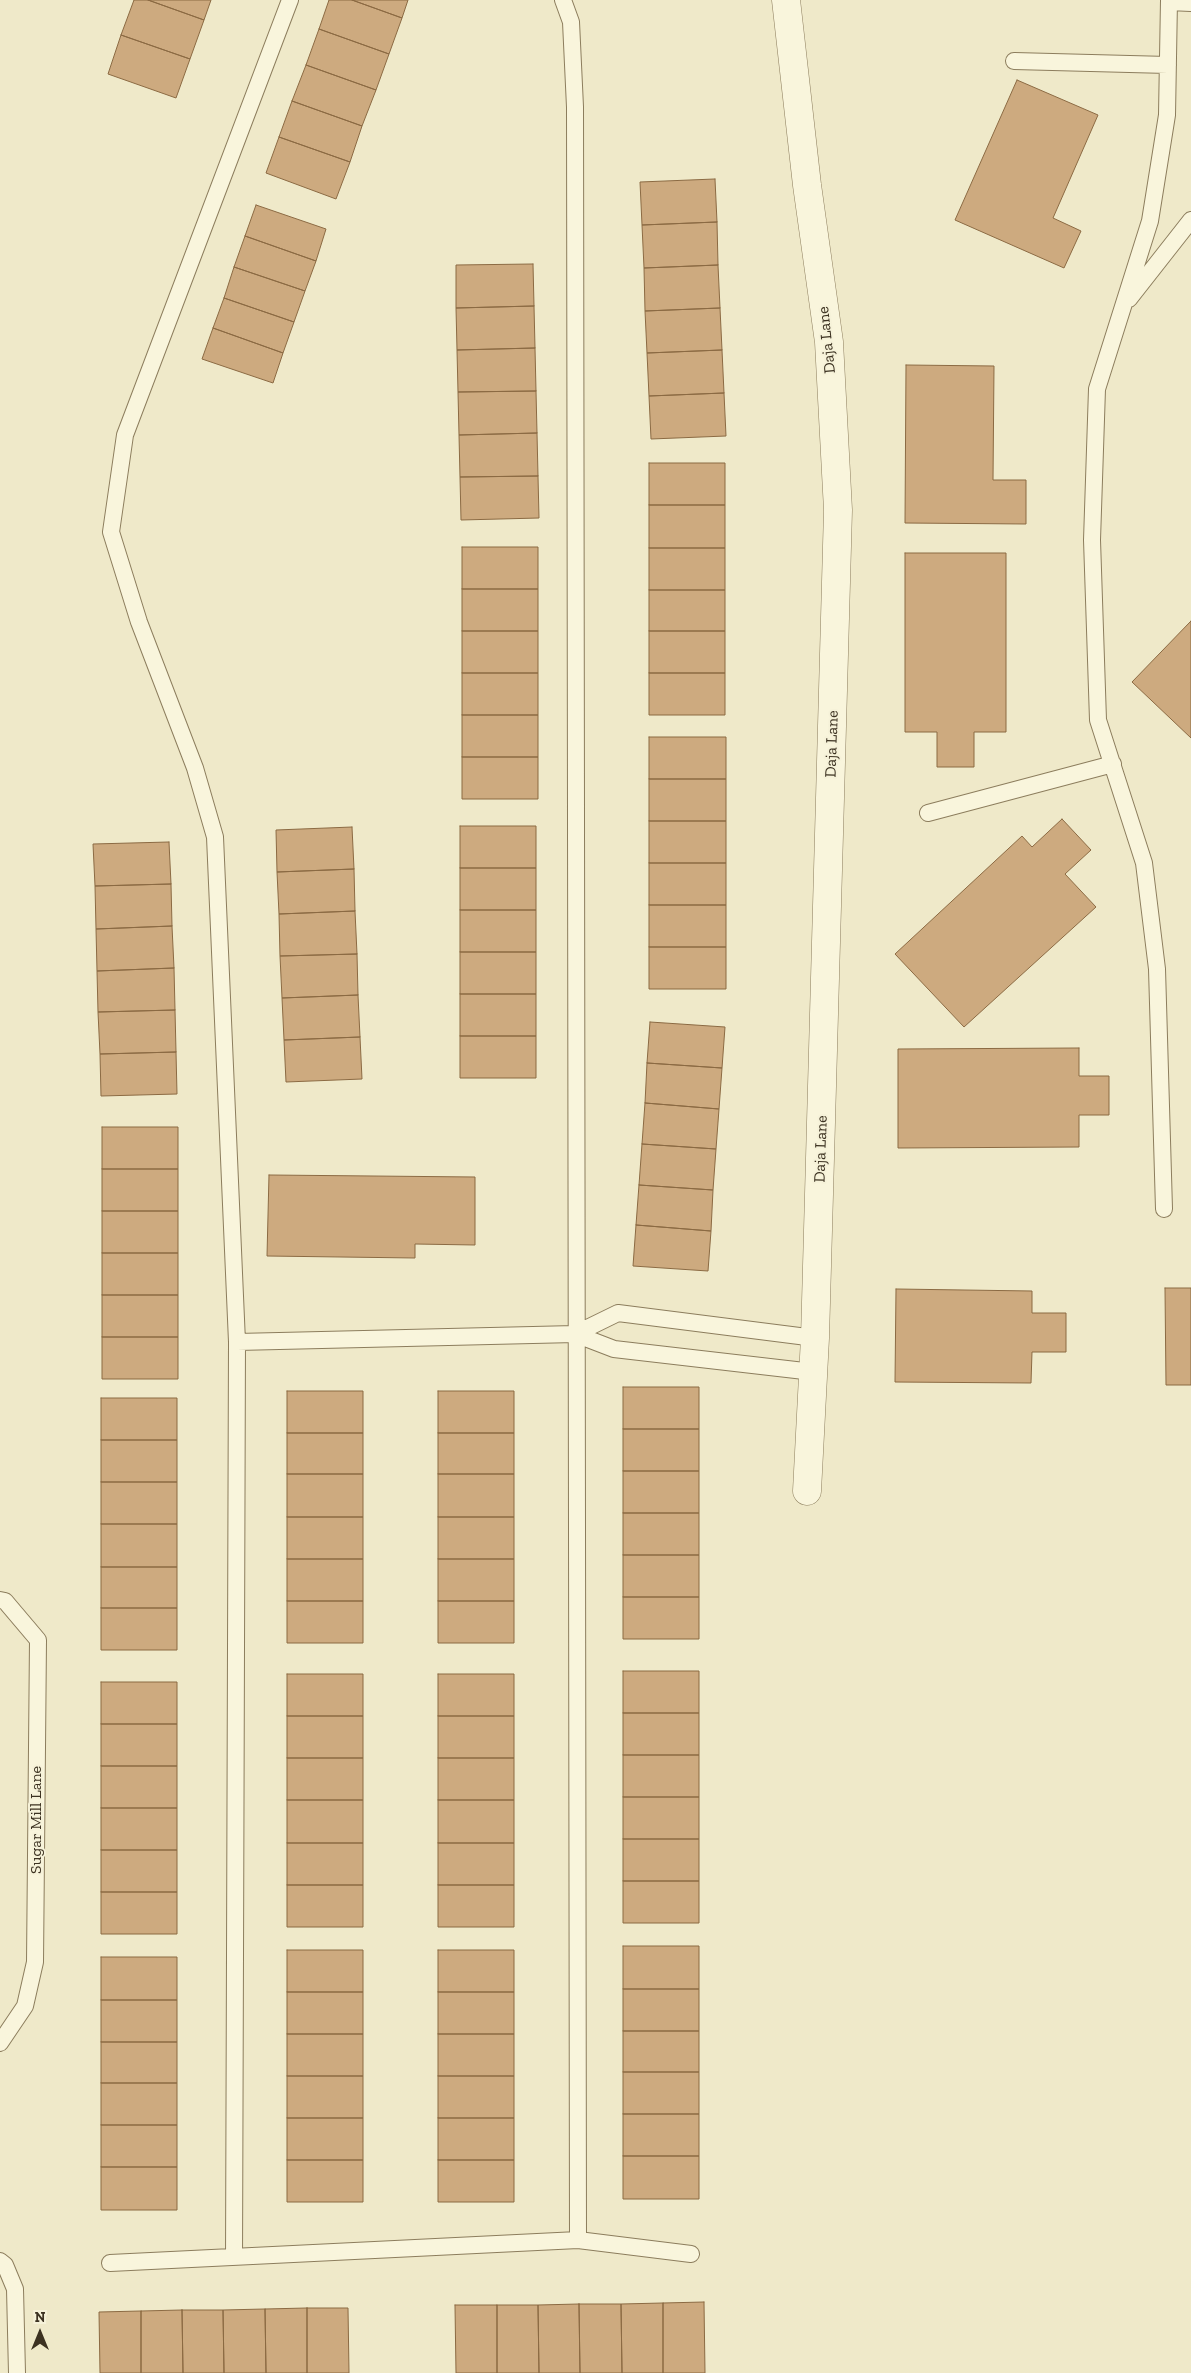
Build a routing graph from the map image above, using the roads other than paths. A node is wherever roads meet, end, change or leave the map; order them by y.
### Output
1 (290, 0) edge
2 (563, 0) edge
3 (786, 0) edge
4 (1169, 1) edge
5 (1191, 3) edge
6 (1014, 61) dead end
7 (1168, 64) junction
8 (1191, 220) edge
9 (1122, 308) junction
10 (1113, 764) junction
11 (928, 812) dead end
12 (1164, 1209) dead end
13 (575, 1334) junction
14 (815, 1338) junction
15 (237, 1342) junction
16 (813, 1372) junction
17 (807, 1491) dead end
18 (2, 1600) edge
19 (0, 2043) edge
20 (578, 2240) junction
21 (691, 2254) dead end
22 (234, 2257) junction
23 (0, 2261) edge
24 (110, 2263) dead end
25 (17, 2373) edge

1 - 15 lane
2 - 13 lane
3 - 14 street, Daja Lane
4 - 5 lane
4 - 7 lane
6 - 7 lane
7 - 9 lane
8 - 9 lane
9 - 10 lane
10 - 11 lane
10 - 12 lane
13 - 14 lane
13 - 15 lane
13 - 16 lane
13 - 20 lane
14 - 16 street, Daja Lane
15 - 22 lane
16 - 17 street, Daja Lane
18 - 19 lane, Sugar Mill Lane
20 - 21 lane
20 - 22 lane
22 - 24 lane
23 - 25 lane

